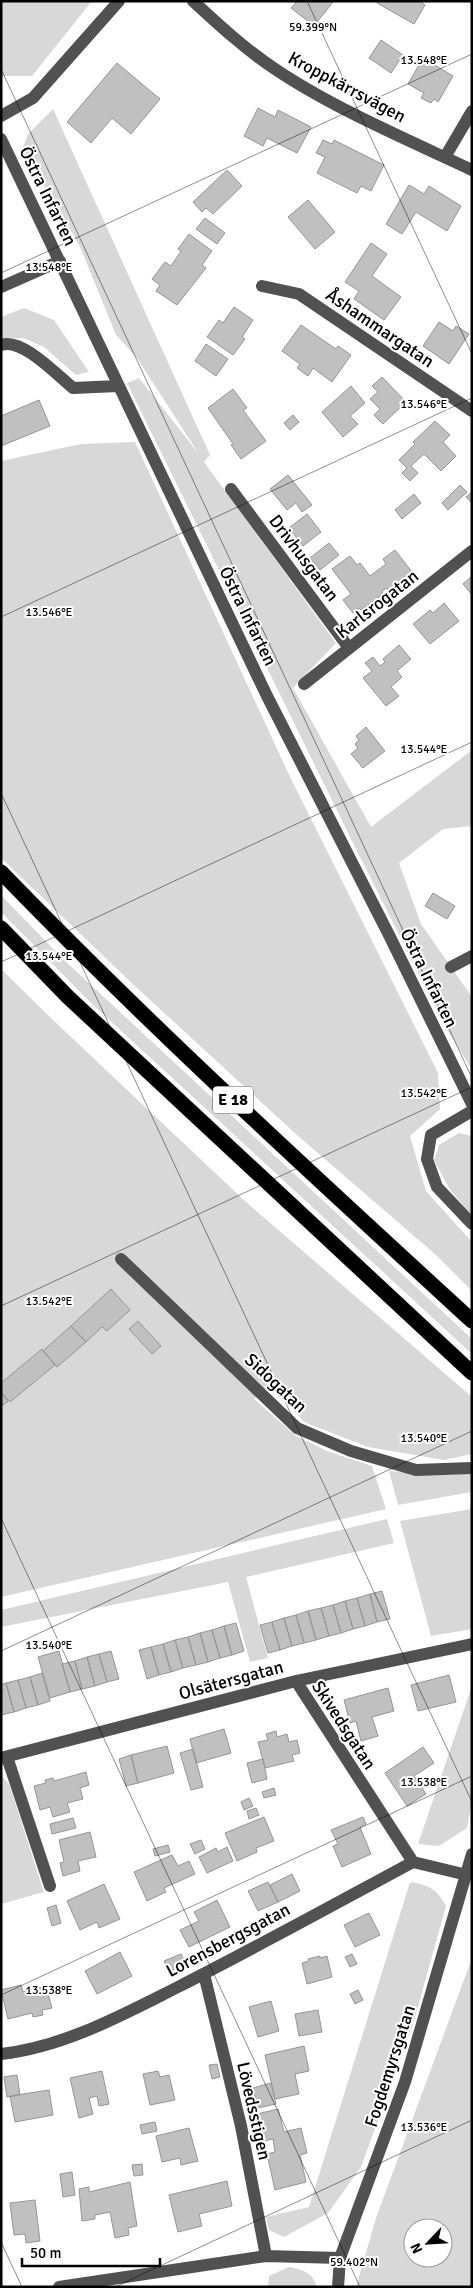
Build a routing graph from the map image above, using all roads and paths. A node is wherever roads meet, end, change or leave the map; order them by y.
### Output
1 (119, 1) edge
2 (193, 1) edge
3 (472, 111) edge
4 (1, 116) edge
5 (1, 139) edge
6 (445, 157) junction
7 (472, 170) edge
8 (60, 261) junction
9 (262, 286) dead end
10 (1, 287) edge
11 (1, 346) edge
12 (118, 386) junction
13 (472, 411) edge
14 (231, 489) dead end
15 (472, 551) edge
16 (349, 648) junction
17 (304, 684) dead end
18 (1, 872) edge
19 (1, 928) edge
20 (472, 956) edge
21 (450, 967) dead end
22 (472, 1104) edge
23 (472, 1111) edge
24 (472, 1224) edge
25 (121, 1259) dead end
26 (472, 1321) edge
27 (472, 1373) edge
28 (472, 1468) edge
29 (472, 1644) edge
30 (296, 1681) junction
31 (4, 1757) edge
32 (472, 1854) edge
33 (413, 1862) junction
34 (468, 1875) junction
35 (50, 1886) dead end
36 (204, 1974) junction
37 (1, 2054) edge
38 (266, 2256) junction
39 (340, 2258) junction
40 (59, 2287) edge
41 (338, 2287) edge

1 - 4 street
2 - 6 street, Kroppkärrsvägen
3 - 6 street
5 - 8 street, Östra Infarten
6 - 7 street, Kroppkärrsvägen
8 - 10 street
8 - 12 street, Östra Infarten
9 - 13 street, Åshammargatan
11 - 12 street
12 - 22 street, Östra Infarten
14 - 16 street, Drivhusgatan
15 - 16 street, Karlsrogatan
16 - 17 street, Karlsrogatan
18 - 26 highway, E 18
19 - 27 highway, E 18
20 - 21 street
23 - 24 street
25 - 28 street, Sidogatan
29 - 30 street, Olsätersgatan
30 - 31 street, Olsätersgatan
30 - 33 street, Skivedsgatan
31 - 35 street
32 - 34 street, Fogdemyrsgatan
33 - 34 street
33 - 36 street, Lorensbergsgatan
34 - 39 street, Fogdemyrsgatan
36 - 37 street, Lorensbergsgatan
36 - 38 street, Lövedsstigen
38 - 39 street
38 - 40 street
39 - 41 street, Fogdemyrsgatan

